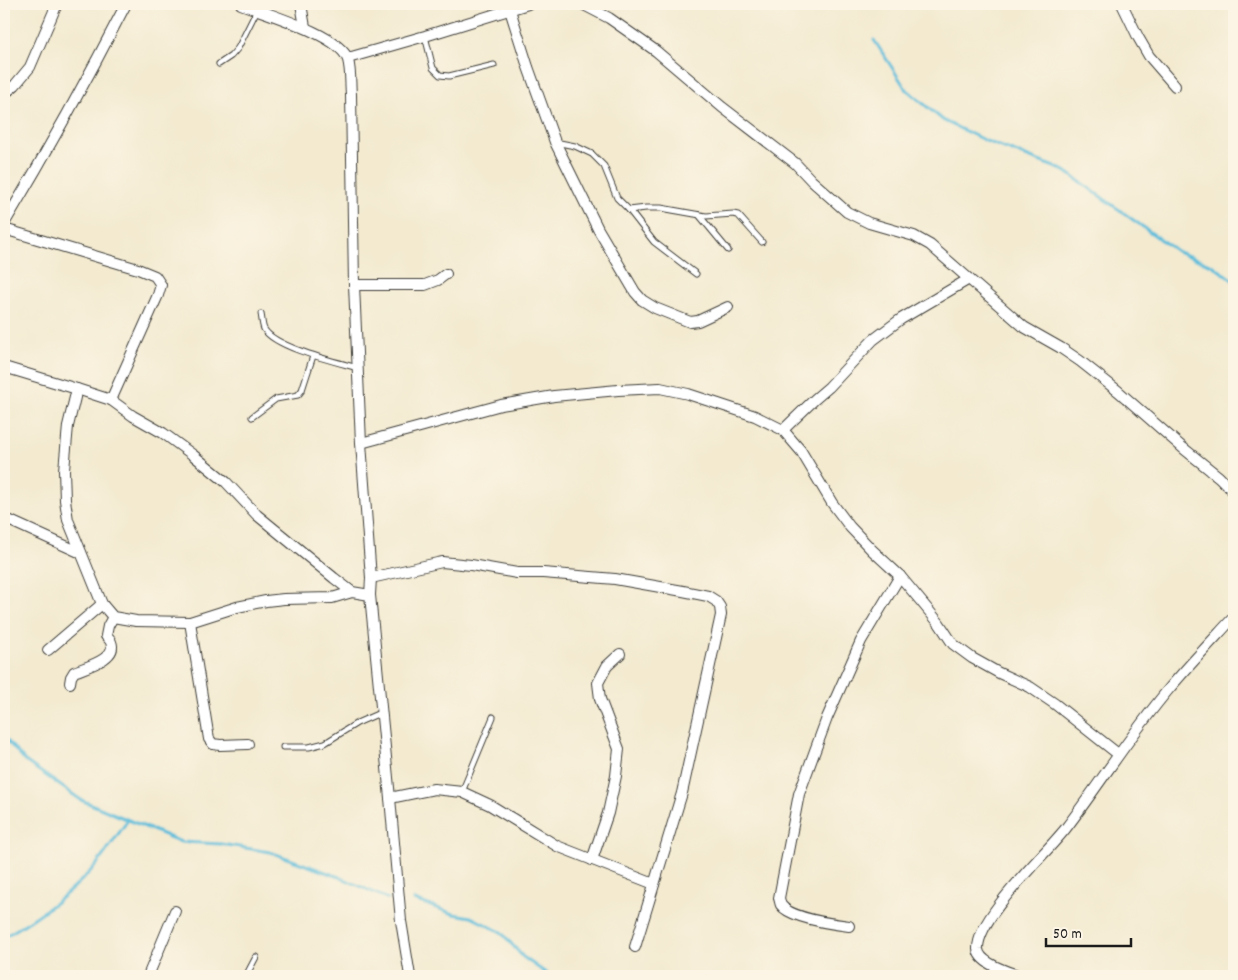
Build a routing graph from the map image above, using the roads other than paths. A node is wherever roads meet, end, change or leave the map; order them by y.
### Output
1 (58, 4) edge
2 (126, 4) edge
3 (241, 4) edge
4 (301, 4) edge
5 (528, 4) edge
6 (582, 4) edge
7 (1122, 4) edge
8 (257, 10) junction
9 (510, 10) junction
10 (305, 27) junction
11 (425, 36) junction
12 (348, 58) junction
13 (219, 64) dead end
14 (494, 65) dead end
15 (1175, 86) dead end
16 (4, 94) edge
17 (555, 142) junction
18 (629, 210) junction
19 (699, 215) junction
20 (4, 224) edge
21 (4, 229) edge
22 (762, 242) dead end
23 (728, 250) dead end
24 (446, 274) dead end
25 (696, 274) dead end
26 (969, 279) junction
27 (354, 285) junction
28 (728, 307) dead end
29 (261, 314) dead end
30 (313, 356) junction
31 (4, 367) edge
32 (358, 368) junction
33 (77, 389) junction
34 (111, 400) junction
35 (252, 417) dead end
36 (783, 430) junction
37 (361, 442) junction
38 (1234, 492) edge
39 (4, 518) edge
40 (81, 553) junction
41 (900, 576) junction
42 (371, 578) junction
43 (352, 592) junction
44 (370, 595) junction
45 (102, 604) junction
46 (113, 617) junction
47 (1234, 617) edge
48 (190, 622) junction
49 (48, 650) dead end
50 (620, 654) dead end
51 (70, 683) dead end
52 (382, 712) junction
53 (493, 717) dead end
54 (248, 744) dead end
55 (284, 747) dead end
56 (1118, 754) junction
57 (462, 792) junction
58 (390, 798) junction
59 (592, 860) junction
60 (654, 884) junction
61 (175, 911) dead end
62 (849, 926) dead end
63 (634, 947) dead end
64 (256, 957) dead end
65 (148, 976) edge
66 (246, 976) edge
67 (410, 976) edge
68 (1020, 976) edge

1 - 16 street
2 - 20 street
3 - 8 street
4 - 10 street
5 - 9 street
6 - 26 street
7 - 15 street
8 - 10 street
8 - 13 lane
9 - 11 street
9 - 17 street
10 - 12 street
11 - 12 street
11 - 14 lane
12 - 27 street
17 - 18 lane
17 - 28 street
18 - 19 lane
18 - 25 lane
19 - 22 lane
19 - 23 lane
21 - 34 street
24 - 27 street
26 - 36 street
26 - 38 street
27 - 32 street
29 - 30 lane
30 - 32 lane
30 - 35 lane
31 - 33 street
32 - 37 street
33 - 34 street
33 - 40 street
34 - 43 street
36 - 37 street
36 - 41 street
37 - 42 street
39 - 40 street
40 - 45 street
41 - 56 street
41 - 62 street
42 - 44 street
42 - 60 street
43 - 44 street
43 - 48 street
44 - 52 street
45 - 46 street
45 - 49 street
46 - 48 street
46 - 51 street
47 - 56 street
48 - 54 street
50 - 59 street
52 - 55 lane
52 - 58 street
53 - 57 lane
56 - 68 street
57 - 58 street
57 - 59 street
58 - 67 street
59 - 60 street
60 - 63 street
61 - 65 street
64 - 66 lane

